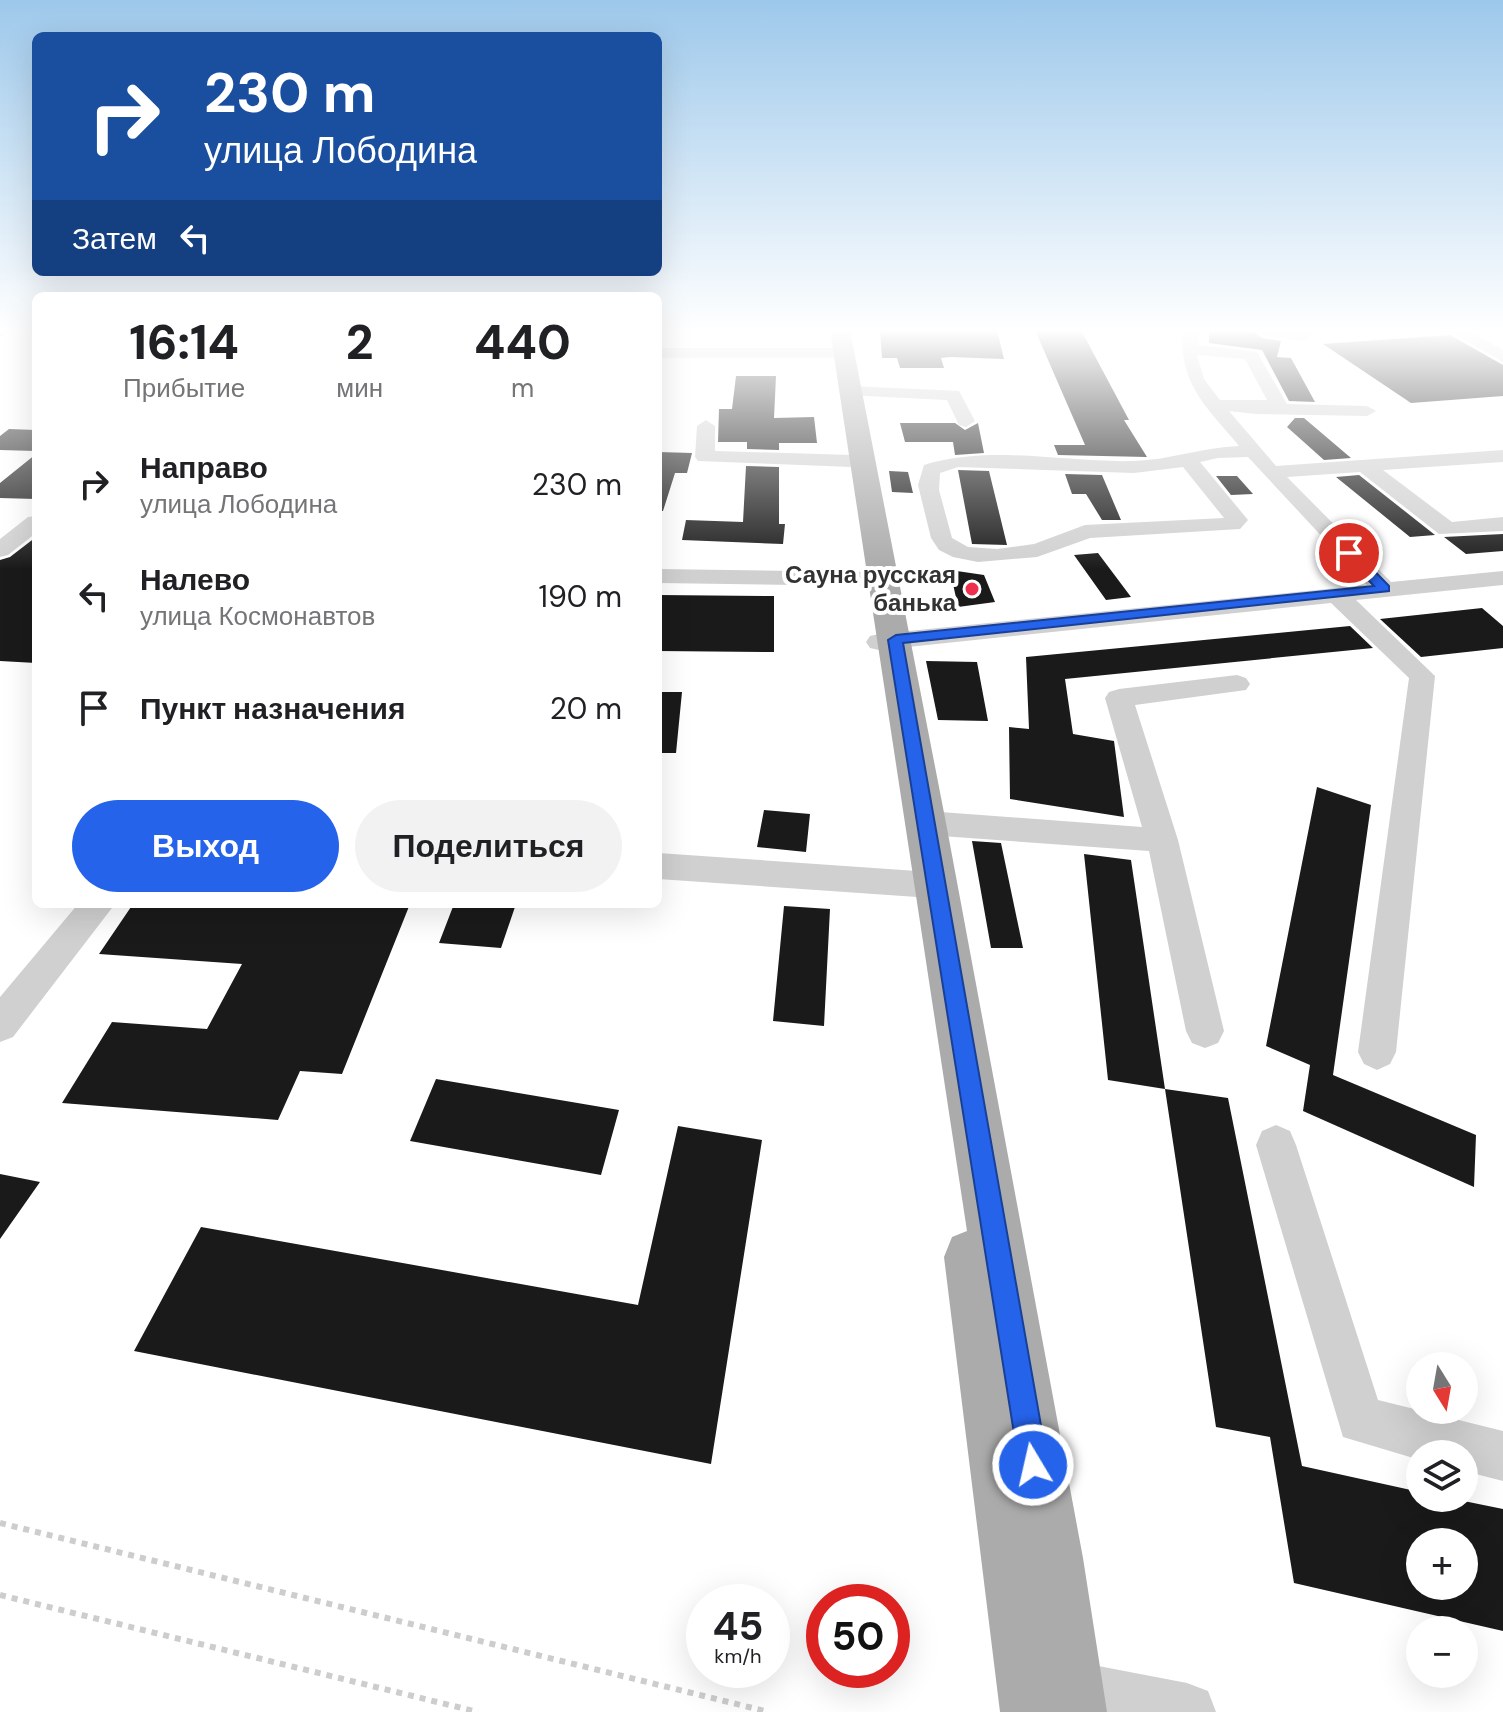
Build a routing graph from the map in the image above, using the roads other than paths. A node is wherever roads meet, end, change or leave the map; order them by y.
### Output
1 (846, 410) edge
2 (849, 410) edge
3 (960, 410) edge
4 (1219, 410) edge
5 (1334, 410) edge
6 (1367, 411) dead end
7 (966, 421) dead end
8 (706, 426) dead end
9 (1253, 451) junction
10 (1503, 456) edge
11 (1188, 460) junction
12 (852, 461) junction
13 (1365, 466) junction
14 (1271, 472) junction
15 (1503, 524) edge
16 (32, 525) edge
17 (0, 550) edge
18 (662, 576) edge
19 (1503, 578) edge
20 (870, 579) junction
21 (1384, 589) junction
22 (1335, 594) junction
23 (887, 641) junction
24 (1237, 684) dead end
25 (1162, 840) junction
26 (922, 854) junction
27 (662, 866) edge
28 (95, 908) edge
29 (0, 1025) edge
30 (1205, 1031) dead end
31 (1377, 1052) dead end
32 (1276, 1145) dead end
33 (1503, 1456) edge
34 (1058, 1704) edge
35 (1187, 1712) edge

1 - 12 main road
2 - 23 main road
3 - 7 street
4 - 9 street
5 - 6 street
8 - 12 street
9 - 11 street
9 - 14 street
10 - 13 street
11 - 11 street
12 - 20 main road
13 - 14 street
13 - 15 street
14 - 21 street
16 - 17 street
18 - 20 street
19 - 21 street
20 - 23 main road
21 - 22 street
22 - 23 street
22 - 31 street
23 - 26 main road
23 - 26 main road
24 - 25 street
25 - 26 street
25 - 30 street
26 - 27 street
26 - 34 main road
28 - 29 street
32 - 33 street
34 - 35 street

